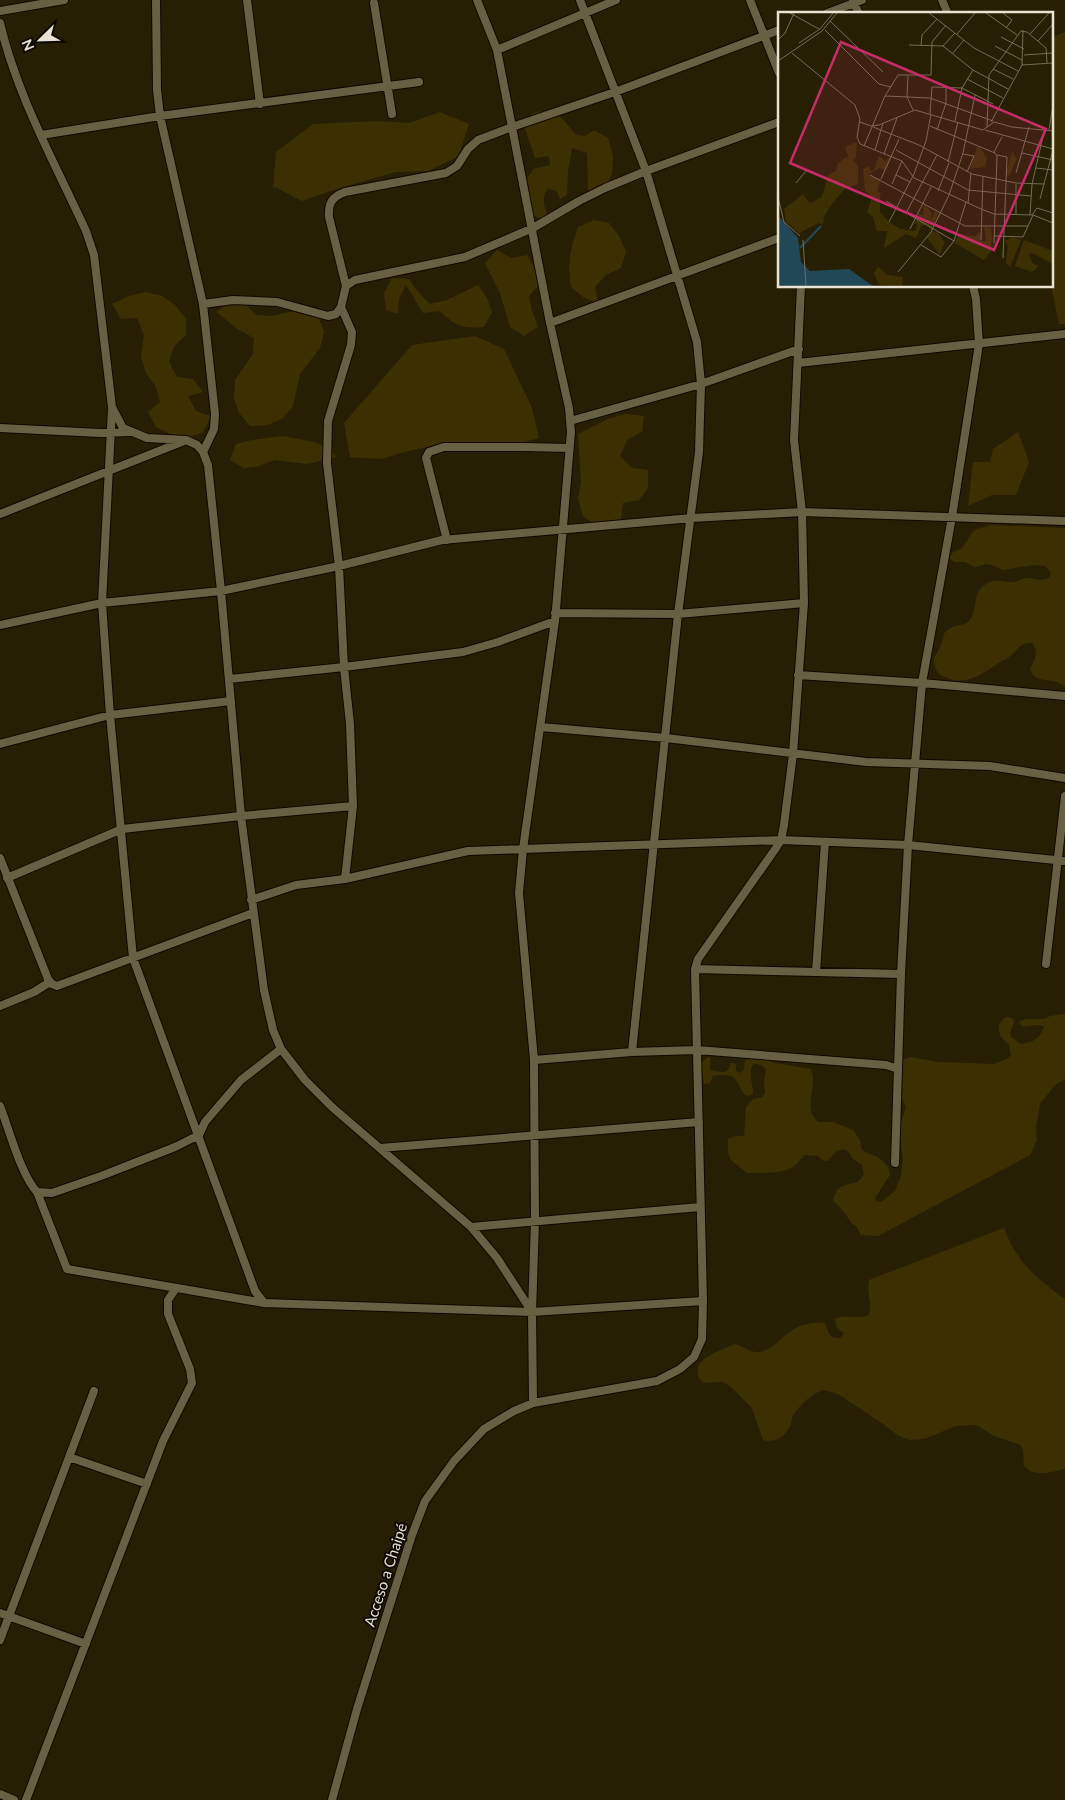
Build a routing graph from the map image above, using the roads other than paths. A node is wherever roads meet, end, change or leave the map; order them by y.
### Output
1 (64, 0) edge
2 (156, 0) edge
3 (247, 0) edge
4 (477, 0) edge
5 (580, 0) edge
6 (616, 0) edge
7 (750, 0) edge
8 (942, 0) edge
9 (856, 1) edge
10 (374, 3) dead end
11 (0, 11) edge
12 (584, 12) junction
13 (829, 12) edge
14 (947, 12) edge
15 (0, 23) edge
16 (778, 30) edge
17 (764, 36) junction
18 (497, 50) junction
19 (778, 71) edge
20 (419, 82) dead end
21 (388, 87) junction
22 (615, 92) junction
23 (260, 104) junction
24 (392, 114) dead end
25 (160, 116) junction
26 (778, 122) edge
27 (512, 127) junction
28 (41, 135) junction
29 (646, 171) junction
30 (533, 228) junction
31 (778, 238) edge
32 (677, 277) junction
33 (346, 286) junction
34 (802, 288) edge
35 (973, 288) edge
36 (203, 304) junction
37 (341, 307) junction
38 (550, 323) junction
39 (1065, 334) edge
40 (979, 344) junction
41 (799, 349) junction
42 (798, 363) junction
43 (701, 384) junction
44 (112, 407) junction
45 (570, 420) junction
46 (0, 428) edge
47 (110, 432) junction
48 (132, 432) junction
49 (186, 440) junction
50 (569, 448) junction
51 (203, 452) junction
52 (109, 471) junction
53 (802, 512) junction
54 (0, 514) edge
55 (952, 517) junction
56 (692, 518) junction
57 (1065, 521) edge
58 (562, 530) junction
59 (447, 540) junction
60 (339, 566) junction
61 (221, 591) junction
62 (102, 603) junction
63 (804, 603) junction
64 (555, 612) junction
65 (678, 614) junction
66 (554, 622) junction
67 (0, 626) edge
68 (344, 667) junction
69 (798, 675) junction
70 (228, 679) junction
71 (922, 683) junction
72 (1065, 696) edge
73 (230, 702) junction
74 (110, 715) junction
75 (541, 727) junction
76 (666, 738) junction
77 (0, 744) edge
78 (793, 754) junction
79 (916, 764) junction
80 (1065, 778) edge
81 (1065, 796) edge
82 (352, 806) junction
83 (240, 816) junction
84 (122, 829) junction
85 (780, 840) junction
86 (825, 842) junction
87 (655, 844) junction
88 (908, 845) junction
89 (523, 849) junction
90 (0, 858) edge
91 (1061, 861) edge
92 (7, 878) junction
93 (345, 879) junction
94 (251, 900) junction
95 (252, 913) junction
96 (133, 958) junction
97 (1046, 964) dead end
98 (695, 969) junction
99 (816, 972) junction
100 (900, 974) junction
101 (50, 982) junction
102 (0, 1006) edge
103 (281, 1049) junction
104 (697, 1050) junction
105 (632, 1052) junction
106 (534, 1060) junction
107 (898, 1069) junction
108 (0, 1106) edge
109 (699, 1122) junction
110 (199, 1135) junction
111 (535, 1136) junction
112 (380, 1148) junction
113 (895, 1163) dead end
114 (37, 1192) junction
115 (700, 1208) junction
116 (535, 1222) junction
117 (471, 1227) junction
118 (176, 1288) junction
119 (703, 1301) junction
120 (264, 1303) junction
121 (532, 1312) junction
122 (94, 1391) dead end
123 (532, 1403) junction
124 (69, 1457) junction
125 (147, 1484) junction
126 (0, 1613) edge
127 (9, 1616) junction
128 (0, 1640) edge
129 (86, 1644) junction
130 (0, 1794) edge
131 (14, 1800) edge
132 (26, 1800) edge
133 (332, 1800) edge

1 - 11 street
2 - 25 street
3 - 23 street
4 - 18 street
5 - 12 street
6 - 12 street
7 - 17 street
8 - 14 street
9 - 13 street
10 - 21 street
12 - 18 street
12 - 22 street
15 - 28 street
16 - 17 street
17 - 19 street
17 - 22 street
18 - 27 street
20 - 21 street
21 - 23 street
21 - 24 street
22 - 27 street
22 - 29 street
23 - 25 street
25 - 28 street
25 - 36 street
26 - 29 street
27 - 30 street
27 - 33 street
28 - 44 street
29 - 30 street
29 - 32 street
30 - 33 street
30 - 38 street
31 - 32 street
32 - 38 street
32 - 43 street
33 - 37 street
34 - 41 street
35 - 40 street
36 - 37 street
36 - 51 street
37 - 60 street
38 - 45 street
39 - 40 street
40 - 42 street
40 - 55 street
41 - 42 street
41 - 43 street
42 - 53 street
43 - 45 street
43 - 56 street
44 - 47 street
44 - 48 street
45 - 50 street
46 - 47 street
47 - 48 street
47 - 52 street
48 - 49 street
49 - 51 street
49 - 52 street
50 - 58 street
50 - 59 street
51 - 61 street
52 - 54 street
52 - 62 street
53 - 55 street
53 - 56 street
53 - 63 street
55 - 57 street
55 - 71 street
56 - 58 street
56 - 65 street
58 - 59 street
58 - 64 street
59 - 60 street
60 - 61 street
60 - 68 street
61 - 62 street
61 - 70 street
62 - 67 street
62 - 74 street
63 - 65 street
63 - 69 street
64 - 65 street
64 - 66 street
65 - 76 street
66 - 68 street
66 - 75 street
68 - 70 street
68 - 82 street
69 - 71 street
69 - 78 street
70 - 73 street
71 - 72 street
71 - 79 street
73 - 74 street
73 - 83 street
74 - 77 street
74 - 84 street
75 - 76 street
75 - 89 street
76 - 78 street
76 - 87 street
78 - 79 street
78 - 85 street
79 - 80 street
79 - 88 street
81 - 91 street
82 - 83 street
82 - 93 street
83 - 84 street
83 - 94 street
84 - 92 street
84 - 96 street
85 - 86 street
85 - 87 street
85 - 98 street
86 - 88 street
86 - 99 street
87 - 89 street
87 - 105 street
88 - 91 street
88 - 100 street
89 - 93 street
89 - 106 street
90 - 92 street
91 - 97 street
92 - 101 street
93 - 94 street
94 - 95 street
95 - 96 street
95 - 103 street
96 - 101 street
96 - 110 street
98 - 99 street
98 - 104 street, Acceso a Chaipé
99 - 100 street
100 - 107 street
101 - 102 street
103 - 110 street
103 - 112 street
104 - 105 street
104 - 107 street
104 - 109 street, Acceso a Chaipé
105 - 106 street
106 - 111 street
107 - 113 street
108 - 114 street
109 - 111 street
109 - 115 street, Acceso a Chaipé
110 - 114 street
110 - 120 street
111 - 112 street
111 - 116 street
112 - 117 street
114 - 118 street
115 - 116 street
115 - 119 street, Acceso a Chaipé
116 - 117 street
116 - 121 street
117 - 121 street
118 - 120 street
118 - 125 street
119 - 121 street
119 - 123 street, Acceso a Chaipé
120 - 121 street
121 - 123 street
122 - 124 street
123 - 133 street, Acceso a Chaipé
124 - 125 street
124 - 127 street
125 - 129 street
126 - 127 street
127 - 128 street
127 - 129 street
129 - 132 street
130 - 131 street

